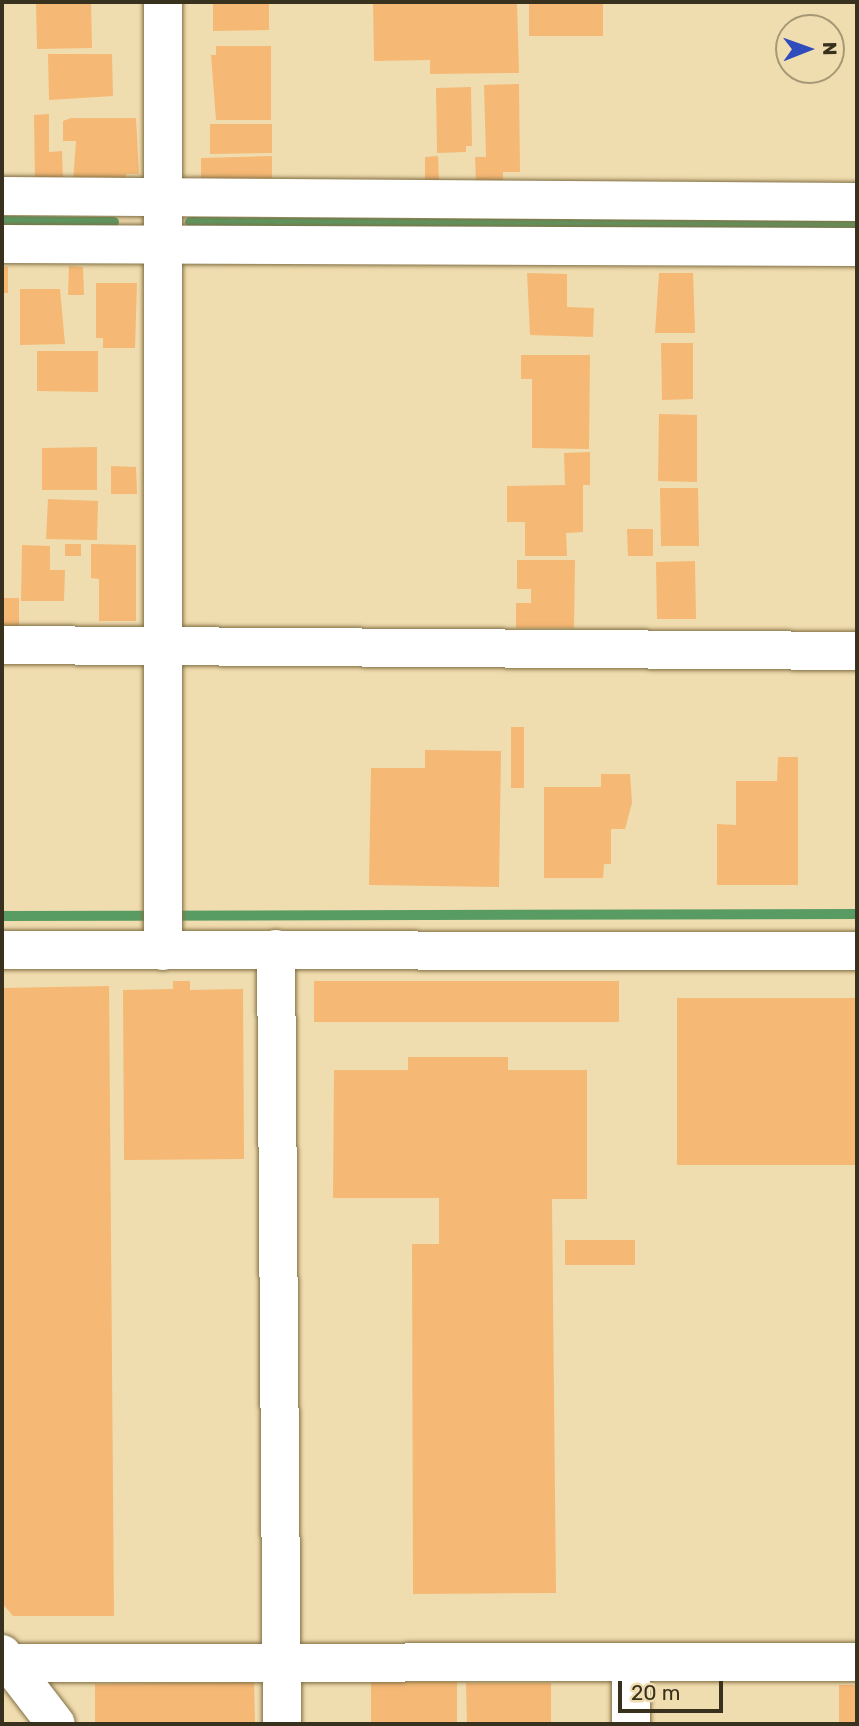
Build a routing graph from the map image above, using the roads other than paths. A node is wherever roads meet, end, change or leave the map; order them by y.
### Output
1 (163, 2) edge
2 (164, 195) junction
3 (2, 196) edge
4 (857, 202) edge
5 (2, 244) edge
6 (163, 244) junction
7 (857, 247) edge
8 (2, 645) edge
9 (160, 646) junction
10 (857, 651) edge
11 (163, 944) junction
12 (276, 949) junction
13 (2, 950) edge
14 (857, 951) edge
15 (4, 1660) edge
16 (282, 1660) junction
17 (631, 1662) junction
18 (857, 1662) edge
19 (57, 1724) edge
20 (282, 1724) edge
21 (631, 1724) edge

1 - 2 street
2 - 3 street
2 - 4 street
2 - 6 street
5 - 6 street
6 - 7 street
6 - 9 street
8 - 9 street
9 - 10 street
9 - 11 street
11 - 12 street
11 - 13 street
12 - 14 street
12 - 16 street
15 - 16 street
15 - 19 street
16 - 17 street
16 - 20 street
17 - 18 street
17 - 21 street

